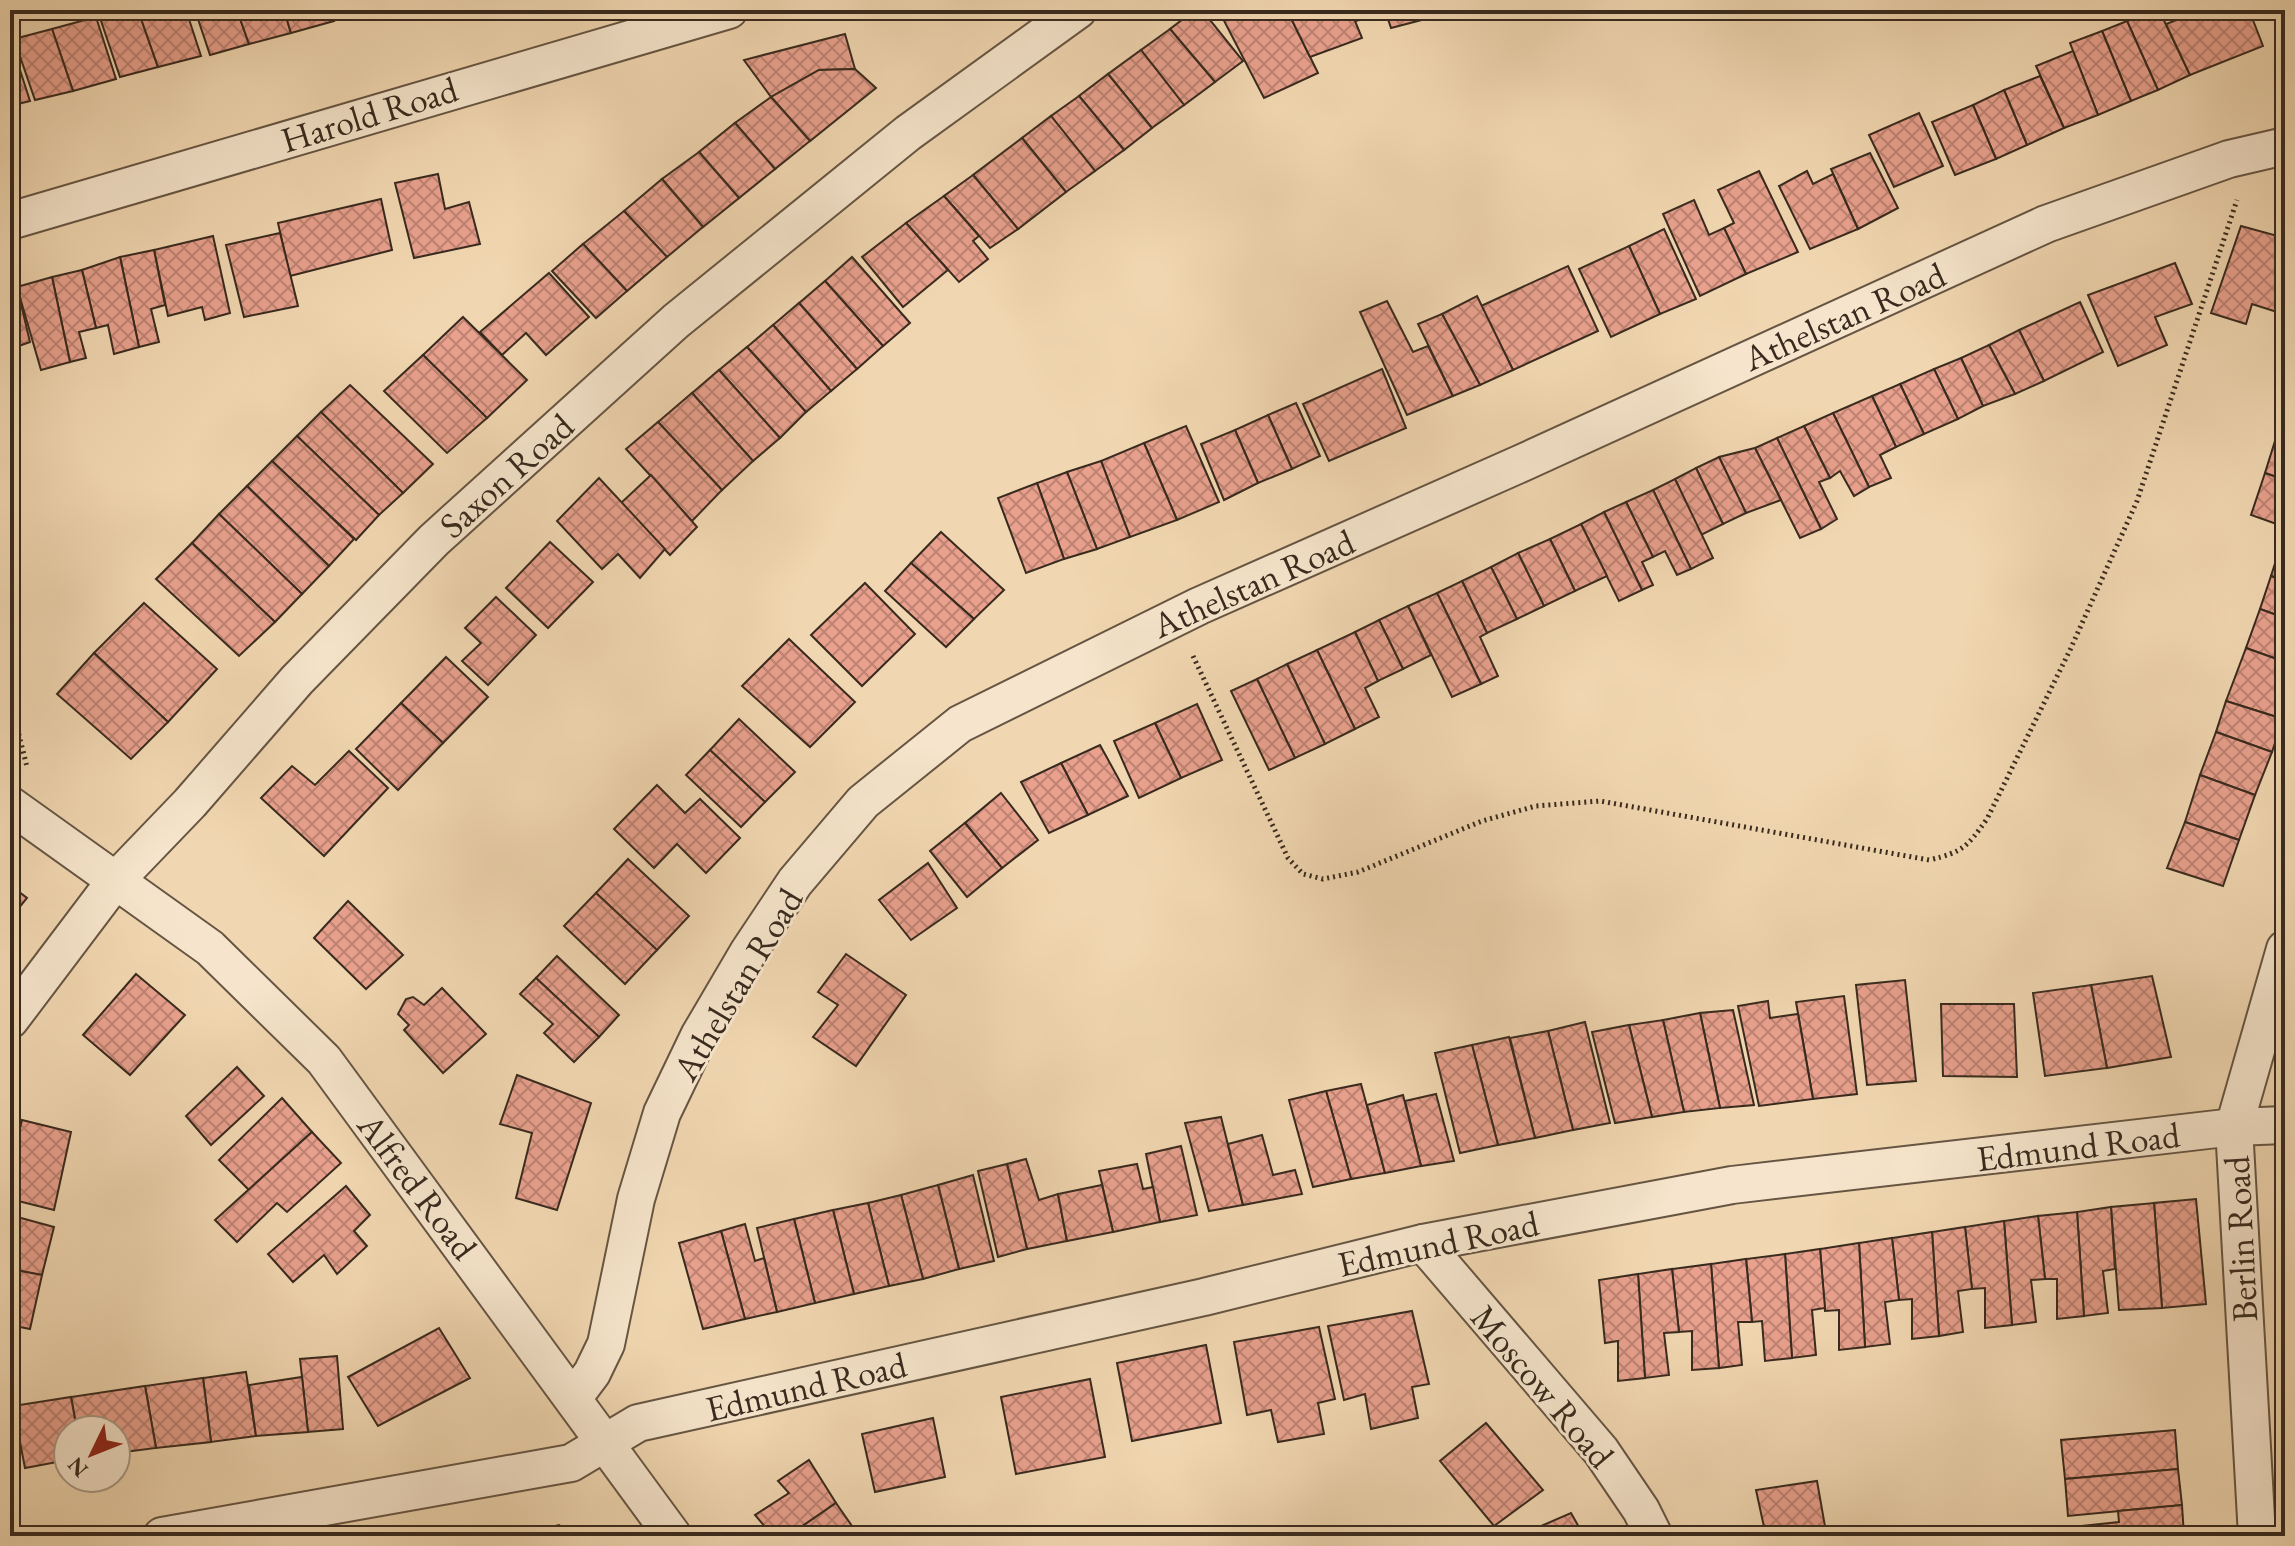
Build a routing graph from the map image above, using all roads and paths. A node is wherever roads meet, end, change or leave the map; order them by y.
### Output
1 (729, 10) edge
2 (1078, 10) edge
3 (2285, 146) edge
4 (2237, 201) dead end
5 (10, 221) edge
6 (1175, 617) junction
7 (10, 699) edge
8 (13, 807) edge
9 (115, 881) junction
10 (2285, 949) edge
11 (10, 1020) edge
12 (2285, 1125) edge
13 (2234, 1127) junction
14 (1423, 1243) junction
15 (574, 1397) junction
16 (607, 1442) junction
17 (162, 1536) edge
18 (673, 1536) edge
19 (1654, 1536) edge
20 (2257, 1536) edge

1 - 5 street, Harold Road
2 - 9 street, Saxon Road
3 - 6 street, Athelstan Road
4 - 6 path
6 - 15 street, Athelstan Road
7 - 8 path
8 - 9 street
9 - 11 street, Saxon Road
9 - 15 street, Alfred Road
10 - 13 street, Berlin Road
12 - 13 street, Edmund Road
13 - 14 street, Edmund Road
13 - 20 street, Berlin Road
14 - 16 street, Edmund Road
14 - 19 street, Moscow Road
15 - 16 street, Alfred Road
16 - 17 street, Edmund Road
16 - 18 street, Alfred Road

